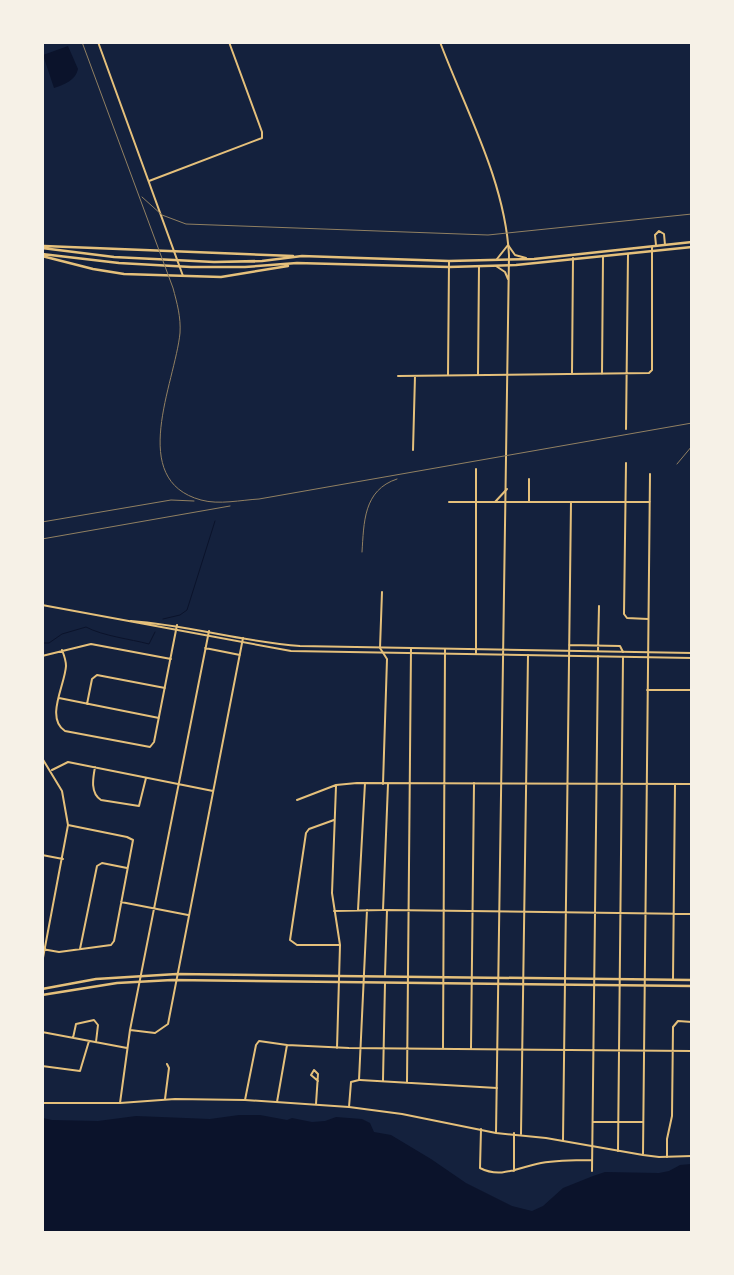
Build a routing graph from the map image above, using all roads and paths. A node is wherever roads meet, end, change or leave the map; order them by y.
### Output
1 (98, 42) edge
2 (229, 42) edge
3 (440, 42) edge
4 (149, 181) junction
5 (692, 242) edge
6 (665, 244) junction
7 (508, 245) junction
8 (654, 246) junction
9 (42, 247) edge
10 (692, 247) edge
11 (174, 251) junction
12 (652, 251) junction
13 (628, 254) junction
14 (42, 255) edge
15 (573, 255) junction
16 (302, 256) junction
17 (603, 256) junction
18 (534, 259) junction
19 (493, 260) junction
20 (509, 260) junction
21 (573, 260) junction
22 (450, 261) junction
23 (297, 263) junction
24 (494, 265) junction
25 (509, 265) junction
26 (479, 266) junction
27 (449, 267) junction
28 (183, 276) junction
29 (509, 282) junction
30 (572, 373) junction
31 (478, 374) junction
32 (508, 374) junction
33 (602, 374) junction
34 (627, 374) junction
35 (448, 375) junction
36 (398, 376) dead end
37 (415, 376) junction
38 (626, 429) dead end
39 (413, 450) dead end
40 (626, 463) dead end
41 (476, 469) dead end
42 (650, 474) dead end
43 (529, 479) dead end
44 (507, 489) junction
45 (449, 502) dead end
46 (477, 502) junction
47 (493, 502) junction
48 (506, 502) junction
49 (530, 502) junction
50 (571, 502) junction
51 (625, 502) junction
52 (650, 502) junction
53 (382, 592) dead end
54 (42, 604) edge
55 (599, 606) dead end
56 (648, 619) junction
57 (122, 620) junction
58 (178, 625) junction
59 (176, 631) junction
60 (209, 631) junction
61 (208, 637) junction
62 (243, 638) junction
63 (242, 644) junction
64 (569, 645) junction
65 (292, 646) junction
66 (598, 646) junction
67 (205, 648) junction
68 (380, 648) junction
69 (412, 648) junction
70 (445, 649) junction
71 (476, 649) junction
72 (62, 650) junction
73 (504, 650) junction
74 (292, 652) junction
75 (569, 652) junction
76 (598, 652) junction
77 (623, 652) junction
78 (648, 653) junction
79 (692, 653) edge
80 (384, 654) junction
81 (411, 654) junction
82 (240, 655) junction
83 (445, 655) junction
84 (476, 655) junction
85 (504, 655) junction
86 (528, 655) junction
87 (42, 656) edge
88 (569, 656) junction
89 (598, 656) junction
90 (623, 657) junction
91 (648, 657) junction
92 (692, 658) edge
93 (171, 659) junction
94 (165, 688) junction
95 (648, 690) junction
96 (692, 690) edge
97 (59, 698) junction
98 (87, 704) junction
99 (159, 718) junction
100 (42, 758) edge
101 (96, 768) junction
102 (52, 770) junction
103 (146, 778) junction
104 (365, 783) junction
105 (474, 783) junction
106 (503, 783) junction
107 (178, 784) junction
108 (383, 784) junction
109 (388, 784) junction
110 (410, 784) junction
111 (445, 784) junction
112 (526, 784) junction
113 (567, 784) junction
114 (597, 784) junction
115 (622, 784) junction
116 (646, 784) junction
117 (675, 784) junction
118 (692, 784) edge
119 (336, 785) junction
120 (213, 790) junction
121 (297, 800) dead end
122 (334, 820) junction
123 (68, 826) junction
124 (42, 855) edge
125 (63, 859) junction
126 (127, 868) junction
127 (121, 902) junction
128 (154, 909) junction
129 (358, 910) junction
130 (367, 910) junction
131 (383, 910) junction
132 (387, 910) junction
133 (409, 910) junction
134 (443, 910) junction
135 (334, 911) junction
136 (472, 911) junction
137 (501, 911) junction
138 (524, 912) junction
139 (566, 912) junction
140 (595, 912) junction
141 (620, 913) junction
142 (645, 913) junction
143 (673, 914) junction
144 (692, 914) edge
145 (188, 915) junction
146 (340, 945) junction
147 (44, 949) edge
148 (80, 950) junction
149 (42, 963) edge
150 (177, 974) junction
151 (141, 975) junction
152 (340, 976) junction
153 (363, 976) junction
154 (385, 977) junction
155 (408, 977) junction
156 (442, 977) junction
157 (471, 978) junction
158 (500, 978) junction
159 (524, 978) junction
160 (565, 979) junction
161 (594, 979) junction
162 (176, 980) junction
163 (619, 980) junction
164 (645, 980) junction
165 (672, 980) junction
166 (692, 980) edge
167 (140, 981) junction
168 (340, 982) junction
169 (363, 982) junction
170 (385, 983) junction
171 (408, 983) junction
172 (443, 983) junction
173 (471, 984) junction
174 (500, 984) junction
175 (523, 984) junction
176 (565, 985) junction
177 (594, 985) junction
178 (620, 986) junction
179 (645, 986) junction
180 (692, 986) edge
181 (42, 989) edge
182 (42, 995) edge
183 (692, 1022) edge
184 (130, 1030) junction
185 (42, 1032) edge
186 (73, 1038) junction
187 (89, 1041) junction
188 (96, 1042) junction
189 (287, 1045) junction
190 (127, 1048) junction
191 (336, 1048) junction
192 (360, 1048) junction
193 (383, 1048) junction
194 (407, 1048) junction
195 (443, 1048) junction
196 (471, 1048) junction
197 (498, 1049) junction
198 (523, 1049) junction
199 (564, 1050) junction
200 (594, 1050) junction
201 (619, 1050) junction
202 (644, 1050) junction
203 (672, 1051) junction
204 (692, 1052) edge
205 (167, 1064) dead end
206 (42, 1066) edge
207 (359, 1080) junction
208 (383, 1080) junction
209 (318, 1081) dead end
210 (407, 1082) junction
211 (497, 1088) junction
212 (165, 1099) junction
213 (245, 1100) junction
214 (277, 1102) junction
215 (42, 1103) edge
216 (120, 1103) junction
217 (316, 1105) junction
218 (350, 1108) junction
219 (593, 1122) junction
220 (618, 1122) junction
221 (643, 1122) junction
222 (480, 1129) junction
223 (496, 1132) junction
224 (514, 1134) junction
225 (521, 1134) junction
226 (563, 1140) junction
227 (592, 1146) junction
228 (618, 1151) junction
229 (643, 1155) junction
230 (692, 1156) edge
231 (668, 1157) junction
232 (592, 1160) junction
233 (514, 1171) junction
234 (592, 1171) dead end

1 - 4 street
2 - 4 street
3 - 7 street
4 - 11 street
5 - 6 main road
6 - 8 main road
6 - 8 street
7 - 18 street
7 - 19 street
7 - 20 street
8 - 12 street
8 - 15 main road
9 - 11 main road
9 - 16 main road
10 - 12 main road
11 - 16 main road
11 - 28 street
12 - 13 main road
12 - 34 street
13 - 17 main road
13 - 34 street
14 - 23 main road
14 - 28 main road
15 - 18 main road
15 - 21 street
16 - 22 main road
17 - 21 main road
17 - 33 street
18 - 20 main road
19 - 20 main road
19 - 22 main road
20 - 25 street
21 - 25 main road
21 - 30 street
22 - 27 street
23 - 27 main road
23 - 28 main road
24 - 25 main road
24 - 26 main road
24 - 29 street
25 - 29 street
26 - 27 main road
26 - 31 street
27 - 35 street
29 - 32 street
30 - 32 street
30 - 33 street
31 - 32 street
31 - 35 street
32 - 44 street
33 - 34 street
34 - 38 street
35 - 37 street
36 - 37 street
37 - 39 street
40 - 51 street
41 - 46 street
42 - 52 street
43 - 49 street
44 - 47 street
44 - 48 street
45 - 46 street
46 - 47 street
46 - 71 street
47 - 48 street
48 - 49 street
48 - 73 street
49 - 50 street
50 - 51 street
50 - 64 street
51 - 52 street
51 - 56 street
52 - 56 street
53 - 68 street
54 - 57 street
55 - 66 street
56 - 78 street
57 - 58 street
57 - 59 street
58 - 59 street
58 - 60 street
59 - 61 street
59 - 93 street
60 - 61 street
60 - 62 street
61 - 63 street
61 - 67 street
62 - 63 street
62 - 65 street
63 - 74 street
63 - 82 street
64 - 66 street
64 - 75 street
65 - 68 street
65 - 74 street
66 - 76 street
66 - 77 street
67 - 82 street
67 - 107 street
68 - 69 street
68 - 80 street
69 - 70 street
69 - 81 street
70 - 71 street
70 - 83 street
71 - 73 street
71 - 84 street
72 - 87 street
72 - 93 street
72 - 97 street
73 - 75 street
73 - 85 street
74 - 80 street
75 - 76 street
75 - 88 street
76 - 77 street
77 - 78 street
78 - 79 street
78 - 91 street
80 - 81 street
80 - 108 street
81 - 83 street
81 - 110 street
82 - 120 street
83 - 84 street
83 - 111 street
84 - 85 street
85 - 86 street
85 - 106 street
86 - 88 street
86 - 112 street
88 - 89 street
88 - 113 street
89 - 90 street
89 - 114 street
90 - 91 street
90 - 115 street
91 - 92 street
91 - 95 street
93 - 94 street
94 - 98 street
94 - 99 street
95 - 96 street
95 - 116 street
97 - 98 street
97 - 99 street
98 - 99 street
100 - 102 street
101 - 102 street
101 - 103 street
101 - 103 street
102 - 123 street
103 - 107 street
104 - 108 street
104 - 119 street
104 - 129 street
105 - 106 street
105 - 111 street
105 - 136 street
106 - 112 street
106 - 137 street
107 - 120 street
107 - 128 street
108 - 109 street
109 - 110 street
109 - 131 street
110 - 111 street
110 - 133 street
111 - 134 street
112 - 113 street
112 - 138 street
113 - 114 street
113 - 139 street
114 - 115 street
114 - 140 street
115 - 116 street
115 - 141 street
116 - 117 street
116 - 142 street
117 - 118 street
117 - 143 street
119 - 121 street
119 - 122 street
120 - 145 street
122 - 135 street
122 - 146 street
123 - 125 street
123 - 126 street
124 - 125 street
125 - 147 street
126 - 127 street
126 - 148 street
127 - 128 street
127 - 148 street
128 - 145 street
128 - 151 street
129 - 130 street
129 - 135 street
130 - 131 street
130 - 153 street
131 - 132 street
132 - 133 street
132 - 154 street
133 - 134 street
133 - 155 street
134 - 136 street
134 - 156 street
135 - 146 street
136 - 137 street
136 - 157 street
137 - 138 street
137 - 158 street
138 - 139 street
138 - 159 street
139 - 140 street
139 - 160 street
140 - 141 street
140 - 161 street
141 - 142 street
141 - 163 street
142 - 143 street
142 - 164 street
143 - 144 street
143 - 165 street
145 - 150 street
146 - 152 street
147 - 148 street
147 - 149 street
150 - 151 main road
150 - 152 main road
150 - 162 street
151 - 167 street
151 - 181 main road
152 - 153 main road
152 - 168 street
153 - 154 main road
153 - 169 street
154 - 155 main road
155 - 156 main road
155 - 171 street
156 - 157 main road
156 - 172 street
157 - 158 main road
157 - 173 street
158 - 159 main road
158 - 174 street
159 - 160 main road
159 - 175 street
160 - 161 main road
160 - 176 street
161 - 163 main road
161 - 177 street
162 - 167 main road
162 - 168 main road
162 - 184 street
163 - 164 main road
163 - 178 street
164 - 165 main road
164 - 179 street
165 - 166 main road
167 - 182 main road
167 - 184 street
168 - 169 main road
168 - 191 street
169 - 170 main road
169 - 192 street
170 - 171 main road
170 - 193 street
171 - 172 main road
171 - 194 street
172 - 173 main road
172 - 195 street
173 - 174 main road
173 - 196 street
174 - 175 main road
174 - 197 street
175 - 176 main road
175 - 198 street
176 - 177 main road
176 - 199 street
177 - 178 main road
177 - 200 street
178 - 179 main road
178 - 201 street
179 - 180 main road
179 - 202 street
183 - 203 street
184 - 190 street
185 - 186 street
186 - 187 street
186 - 188 street
187 - 188 street
187 - 206 street
188 - 190 street
189 - 191 street
189 - 213 street
189 - 214 street
190 - 216 street
191 - 192 street
192 - 193 street
192 - 207 street
193 - 194 street
193 - 208 street
194 - 195 street
194 - 210 street
195 - 196 street
196 - 197 street
197 - 198 street
197 - 211 street
198 - 199 street
198 - 225 street
199 - 200 street
199 - 226 street
200 - 201 street
200 - 219 street
201 - 202 street
201 - 220 street
202 - 203 street
202 - 221 street
203 - 204 street
203 - 231 street
205 - 212 street
207 - 208 street
207 - 218 street
208 - 210 street
209 - 217 street
210 - 211 street
211 - 223 street
212 - 213 street
212 - 216 street
213 - 214 street
214 - 217 street
215 - 216 street
217 - 218 street
218 - 222 street
219 - 220 street
219 - 227 street
220 - 221 street
220 - 228 street
221 - 229 street
222 - 223 street
222 - 233 street
223 - 224 street
224 - 225 street
224 - 233 street
225 - 226 street
226 - 227 street
227 - 228 street
227 - 232 street
228 - 229 street
229 - 231 street
230 - 231 street
232 - 233 street
232 - 234 street

